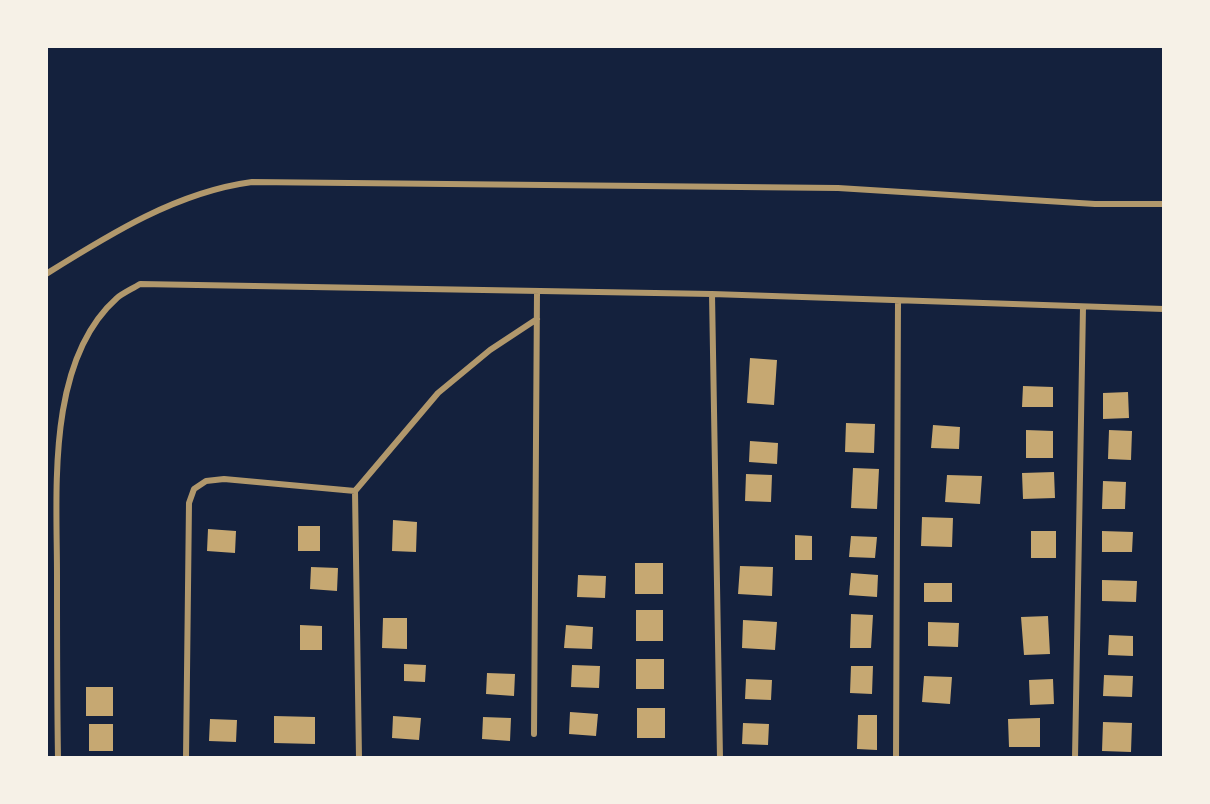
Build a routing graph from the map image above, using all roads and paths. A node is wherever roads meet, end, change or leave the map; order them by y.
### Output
1 (1164, 204) edge
2 (46, 274) edge
3 (537, 292) junction
4 (712, 294) junction
5 (898, 300) junction
6 (1083, 307) junction
7 (1164, 309) edge
8 (537, 320) junction
9 (355, 491) junction
10 (534, 734) dead end
11 (58, 758) edge
12 (186, 758) edge
13 (359, 758) edge
14 (720, 758) edge
15 (896, 758) edge
16 (1076, 758) edge

1 - 2 street
3 - 4 street
3 - 8 street
3 - 11 street
4 - 5 street
4 - 14 street
5 - 6 street
5 - 15 street
6 - 7 street
6 - 16 street
8 - 9 street
8 - 10 street
9 - 12 street
9 - 13 street

